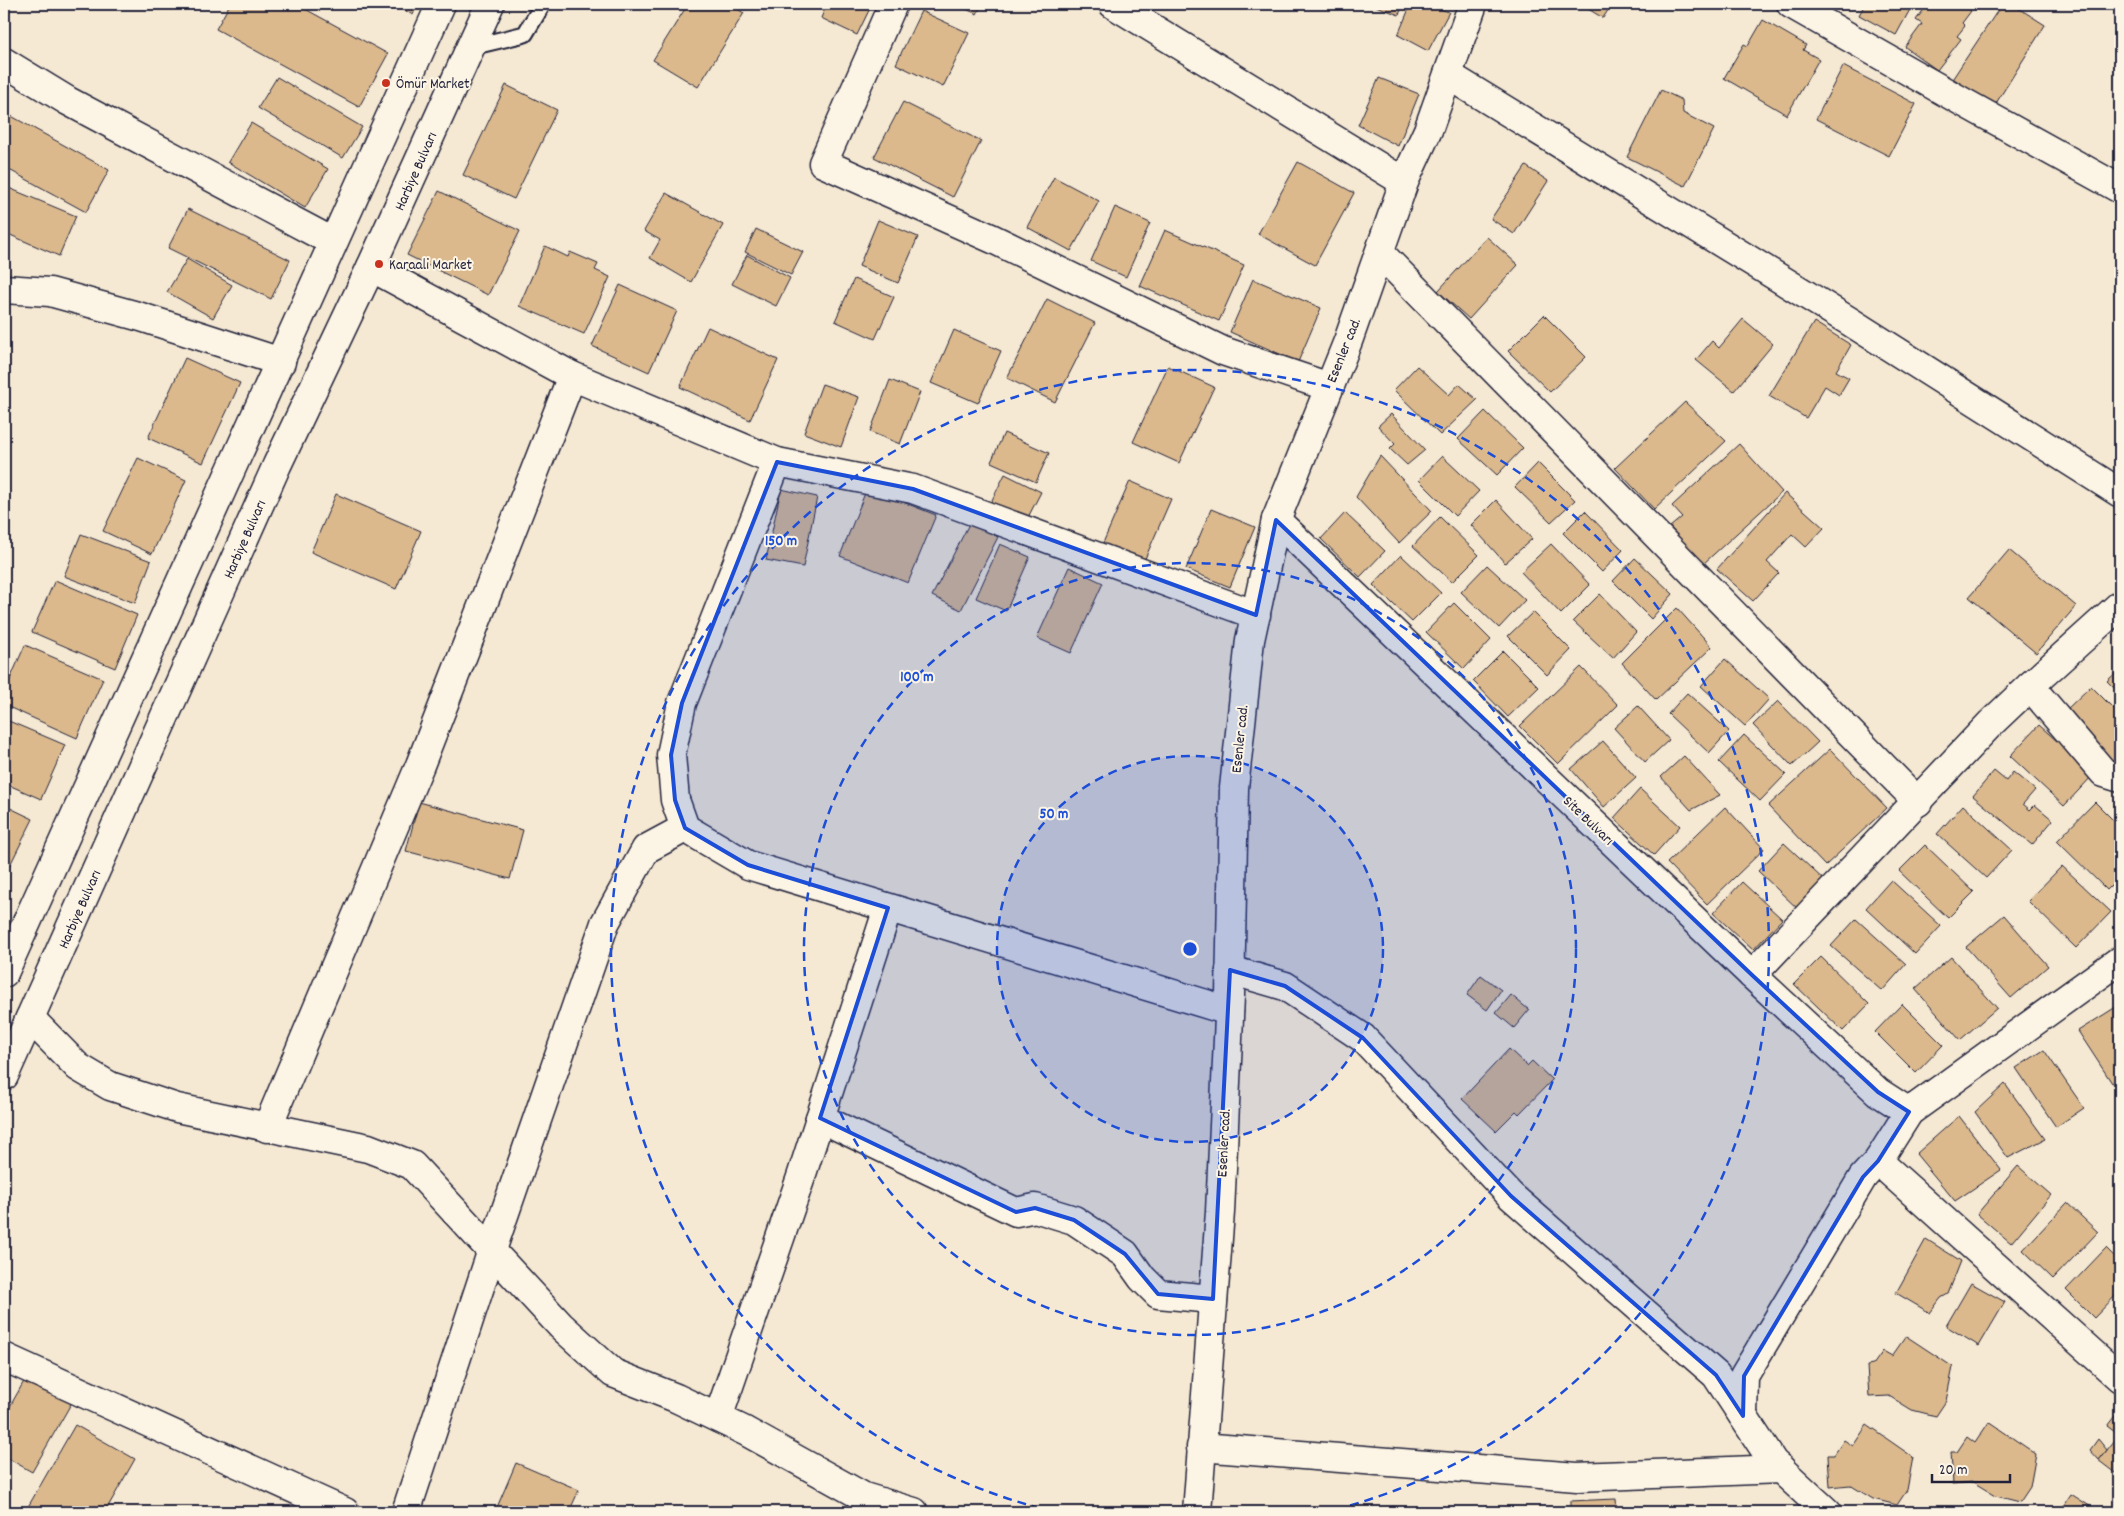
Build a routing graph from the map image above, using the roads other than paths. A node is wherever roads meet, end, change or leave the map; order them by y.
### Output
1 (441, 4) edge
2 (490, 4) edge
3 (543, 4) edge
4 (893, 4) edge
5 (1113, 4) edge
6 (1473, 4) edge
7 (1791, 4) edge
8 (471, 47) junction
9 (4, 62) edge
10 (1448, 76) junction
11 (1404, 182) junction
12 (2120, 189) edge
13 (334, 242) junction
14 (1380, 253) junction
15 (371, 268) junction
16 (4, 289) edge
17 (281, 362) junction
18 (572, 376) junction
19 (1329, 387) junction
20 (777, 462) junction
21 (2120, 493) edge
22 (1276, 520) junction
23 (2120, 605) edge
24 (1256, 614) junction
25 (2030, 686) junction
26 (2120, 778) edge
27 (1918, 802) junction
28 (685, 828) junction
29 (888, 908) junction
30 (2120, 960) edge
31 (1230, 970) junction
32 (4, 973) edge
33 (1752, 975) junction
34 (1229, 1011) junction
35 (30, 1018) junction
36 (4, 1076) edge
37 (1909, 1112) junction
38 (820, 1118) junction
39 (267, 1128) junction
40 (1878, 1161) junction
41 (492, 1250) junction
42 (1213, 1299) junction
43 (4, 1357) edge
44 (2120, 1378) edge
45 (1743, 1416) junction
46 (718, 1418) junction
47 (1201, 1447) junction
48 (1780, 1469) junction
49 (344, 1512) edge
50 (406, 1512) edge
51 (914, 1512) edge
52 (1197, 1512) edge
53 (1827, 1512) edge

1 - 13 street
2 - 8 street, Harbiye Bulvarı
3 - 8 lane
4 - 19 street
5 - 11 street
6 - 10 street, Esenler cad.
7 - 12 street
8 - 15 street, Harbiye Bulvarı
9 - 13 street
10 - 11 street, Esenler cad.
10 - 21 street
11 - 14 street, Esenler cad.
13 - 17 street
14 - 19 street, Esenler cad.
14 - 27 street
15 - 18 street
15 - 35 street, Harbiye Bulvarı
16 - 17 street
17 - 32 street
18 - 20 street
18 - 39 street
19 - 22 street, Esenler cad.
20 - 24 street
20 - 28 street
22 - 24 street, Esenler cad.
22 - 33 street, Site Bulvarı
23 - 25 street
24 - 31 street, Esenler cad.
25 - 26 street
25 - 27 street
27 - 33 street
28 - 29 street
28 - 41 street
29 - 34 street
29 - 38 street
30 - 37 street
31 - 34 street, Esenler cad.
31 - 45 street
33 - 37 street, Site Bulvarı
34 - 42 street, Esenler cad.
35 - 36 street, Harbiye Bulvarı
35 - 39 street
37 - 40 street
38 - 42 street
38 - 46 street
39 - 41 street
40 - 44 street
40 - 45 street
41 - 46 street
41 - 50 street
42 - 47 street, Esenler cad.
43 - 49 street
45 - 48 street
46 - 51 street
47 - 48 street
47 - 52 street, Esenler cad.
48 - 53 street

